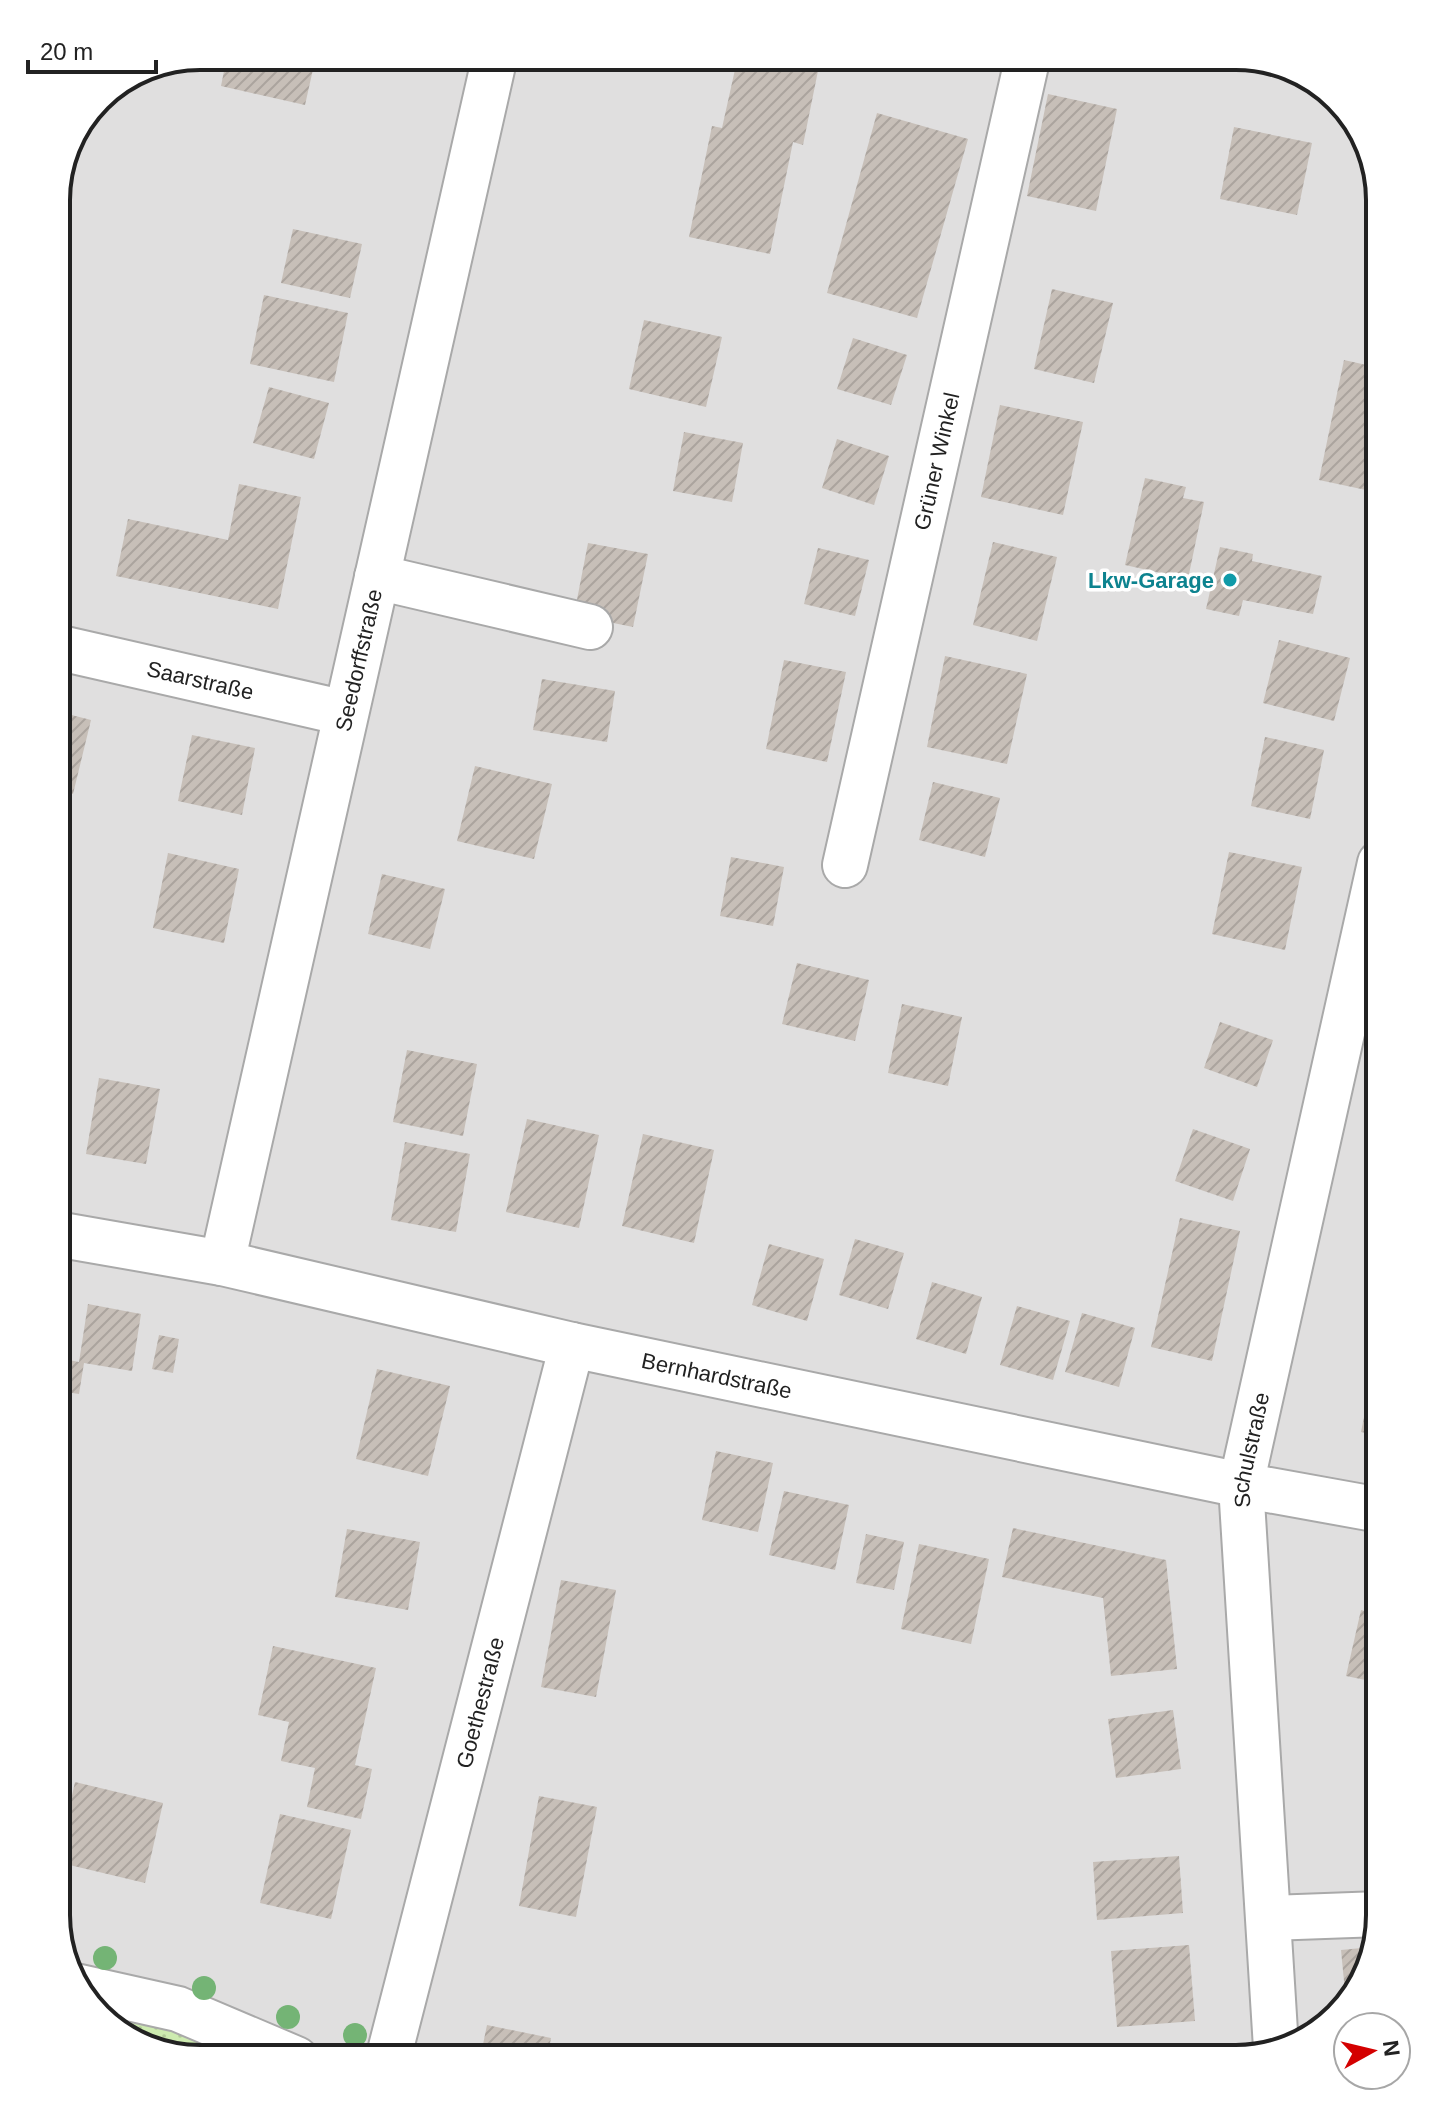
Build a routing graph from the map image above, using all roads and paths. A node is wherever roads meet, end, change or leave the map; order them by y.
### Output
1 (492, 70) edge
2 (1025, 70) edge
3 (377, 577) junction
4 (590, 627) dead end
5 (70, 650) edge
6 (345, 713) junction
7 (845, 865) dead end
8 (1366, 926) edge
9 (70, 1236) edge
10 (222, 1263) junction
11 (572, 1345) junction
12 (1241, 1485) junction
13 (1366, 1507) edge
14 (1366, 1915) edge
15 (1269, 1918) junction
16 (94, 1990) edge
17 (1276, 2039) edge
18 (263, 2045) edge
19 (392, 2045) edge

1 - 3 street, Seedorffstraße
2 - 7 street, Grüner Winkel
3 - 4 street
3 - 6 street, Seedorffstraße
5 - 6 street, Saarstraße
6 - 10 street, Seedorffstraße
8 - 12 street, Schulstraße
9 - 10 street, Bernhardstraße
10 - 11 street, Bernhardstraße
11 - 12 street, Bernhardstraße
11 - 19 street, Goethestraße
12 - 13 street, Bernhardstraße
12 - 15 street, Schulstraße
14 - 15 street
15 - 17 street, Schulstraße
16 - 18 street

